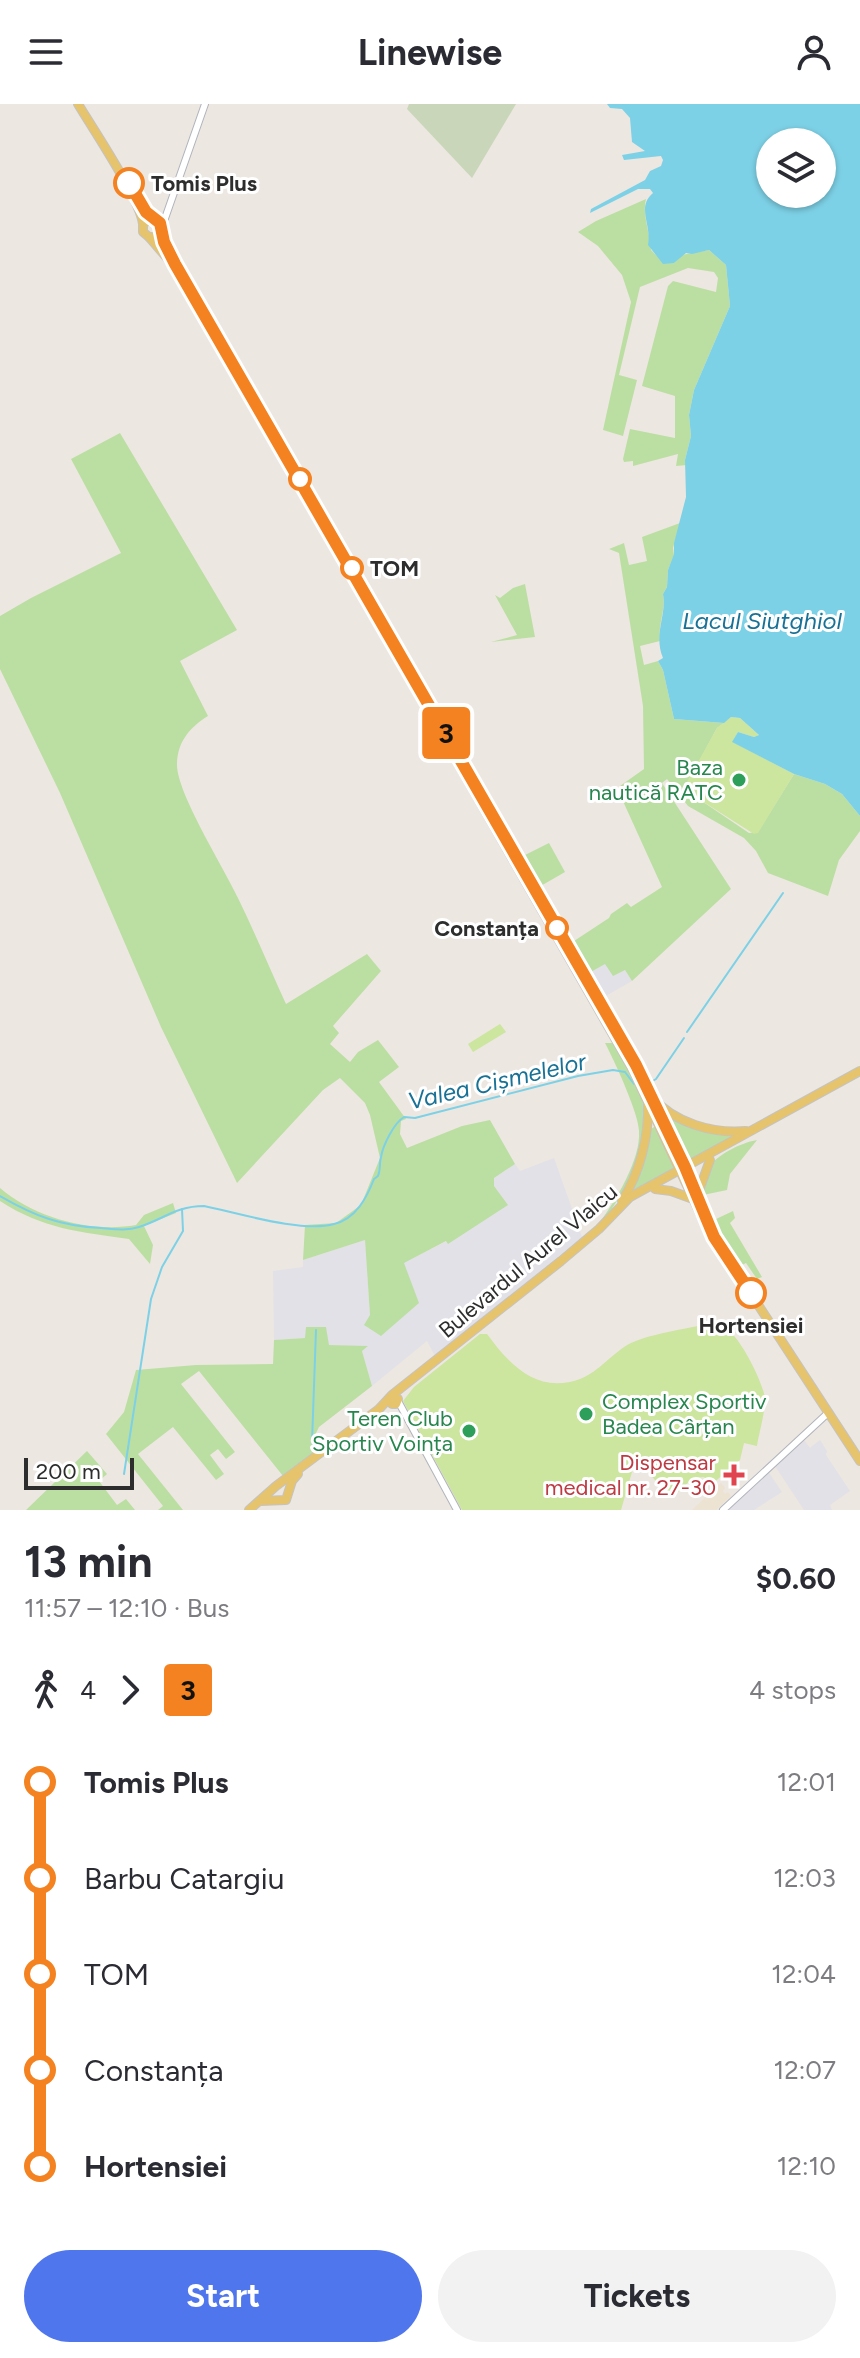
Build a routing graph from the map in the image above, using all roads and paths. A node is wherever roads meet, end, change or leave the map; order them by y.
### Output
1 (80, 104) edge
2 (205, 104) edge
3 (165, 214) junction
4 (154, 219) junction
5 (143, 224) junction
6 (161, 230) junction
7 (149, 237) junction
8 (425, 700) junction
9 (860, 1072) edge
10 (650, 1098) junction
11 (751, 1131) junction
12 (710, 1160) junction
13 (684, 1171) junction
14 (655, 1189) junction
15 (695, 1198) junction
16 (607, 1221) junction
17 (394, 1400) junction
18 (828, 1413) junction
19 (860, 1461) edge
20 (311, 1462) junction
21 (276, 1487) junction
22 (289, 1493) junction
23 (279, 1501) junction
24 (260, 1502) junction
25 (249, 1510) edge
26 (457, 1510) edge
27 (723, 1510) edge

1 - 4 main road
1 - 5 main road
2 - 3 street
3 - 4 street
3 - 6 street
4 - 5 main road
4 - 6 main road
5 - 7 main road
6 - 7 main road
6 - 8 main road
7 - 8 main road
8 - 10 main road
9 - 11 main road, Bulevardul Aurel Vlaicu
9 - 12 main road, Bulevardul Aurel Vlaicu
10 - 11 main road
10 - 13 main road
10 - 16 main road
11 - 13 main road, Bulevardul Aurel Vlaicu
12 - 13 main road, Bulevardul Aurel Vlaicu
12 - 15 main road
13 - 14 main road, Bulevardul Aurel Vlaicu
13 - 15 main road
13 - 16 main road, Bulevardul Aurel Vlaicu
14 - 15 main road
14 - 17 main road, Bulevardul Aurel Vlaicu
15 - 18 main road
16 - 17 main road, Bulevardul Aurel Vlaicu
17 - 20 main road, Bulevardul Aurel Vlaicu
17 - 26 street
18 - 19 main road
18 - 27 street
20 - 21 main road, Bulevardul Aurel Vlaicu
20 - 22 main road, Bulevardul Aurel Vlaicu
21 - 22 main road
21 - 23 main road
21 - 24 main road, Bulevardul Aurel Vlaicu
22 - 23 main road
23 - 24 main road
24 - 25 main road, Bulevardul Aurel Vlaicu

